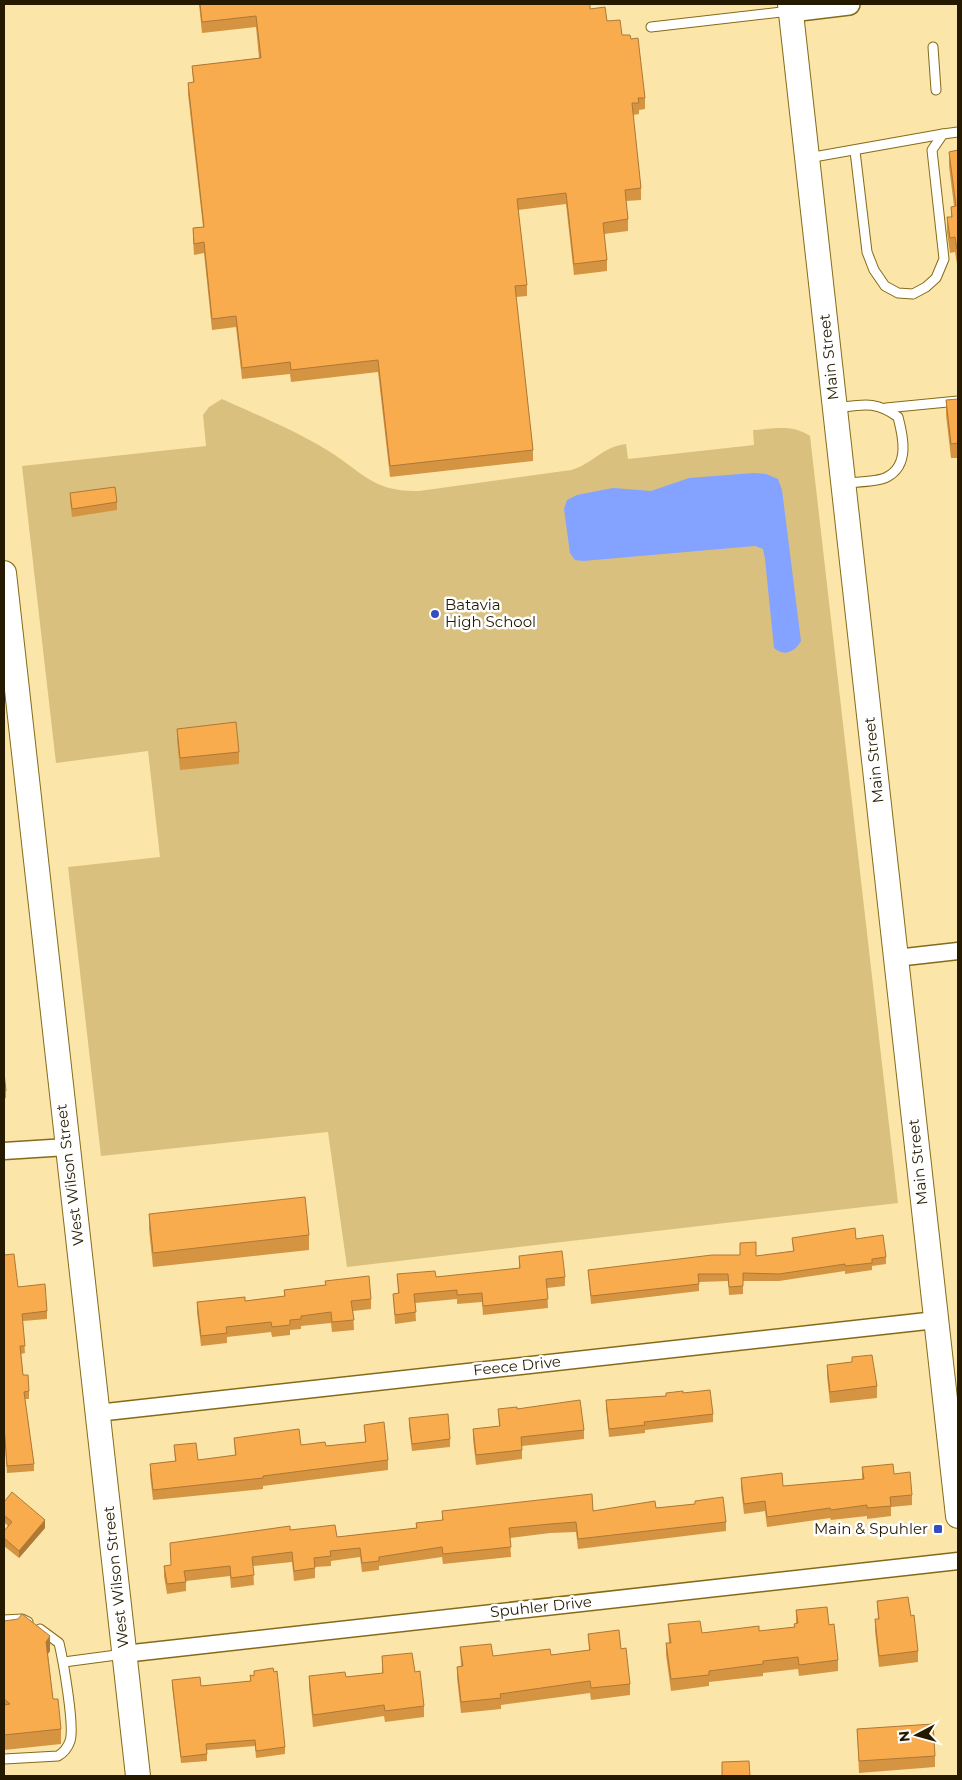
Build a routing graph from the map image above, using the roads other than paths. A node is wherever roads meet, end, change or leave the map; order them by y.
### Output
1 (849, 4) edge
2 (790, 7) edge
3 (651, 27) dead end
4 (933, 47) dead end
5 (936, 90) dead end
6 (958, 132) edge
7 (943, 134) junction
8 (855, 151) junction
9 (807, 158) junction
10 (958, 401) edge
11 (835, 408) junction
12 (886, 408) junction
13 (843, 483) junction
14 (4, 573) edge
15 (958, 951) edge
16 (896, 958) junction
17 (67, 1147) junction
18 (4, 1152) edge
19 (936, 1320) junction
20 (97, 1413) junction
21 (958, 1516) edge
22 (958, 1561) edge
23 (4, 1620) edge
24 (124, 1654) junction
25 (64, 1662) junction
26 (4, 1759) edge
27 (138, 1776) edge

1 - 2 street
2 - 3 lane
2 - 9 main road, Main Street
4 - 5 lane
6 - 7 lane
7 - 8 lane
7 - 8 lane
8 - 9 lane
9 - 11 main road, Main Street
10 - 12 lane
11 - 12 lane
11 - 13 main road, Main Street
12 - 13 lane
13 - 16 main road, Main Street
14 - 17 main road, West Wilson Street
15 - 16 street
16 - 19 main road, Main Street
17 - 18 street
17 - 20 main road, West Wilson Street
19 - 20 street, Feece Drive
19 - 21 main road, Main Street
20 - 24 main road, West Wilson Street
22 - 24 street, Spuhler Drive
23 - 25 lane
24 - 25 lane
24 - 27 main road, West Wilson Street
25 - 26 lane

